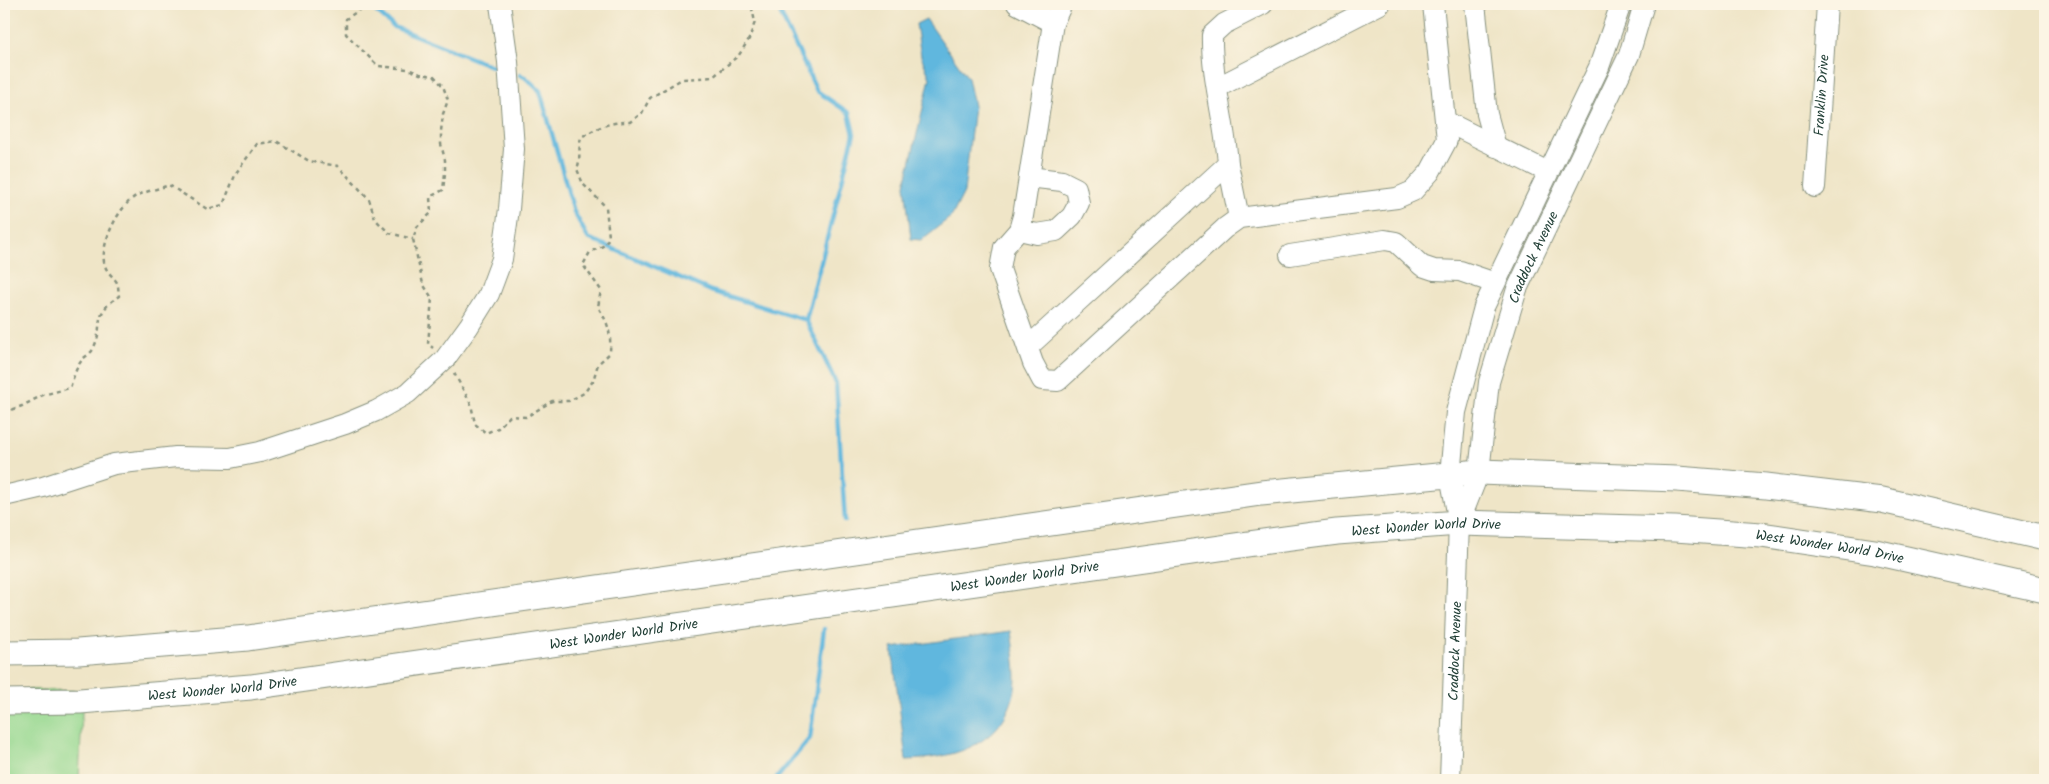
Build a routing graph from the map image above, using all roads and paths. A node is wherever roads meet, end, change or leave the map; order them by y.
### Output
1 (368, 4) edge
2 (500, 4) edge
3 (751, 4) edge
4 (1017, 4) edge
5 (1062, 4) edge
6 (1263, 4) edge
7 (1380, 4) edge
8 (1433, 4) edge
9 (1475, 4) edge
10 (1621, 4) edge
11 (1644, 4) edge
12 (1827, 4) edge
13 (1053, 23) junction
14 (1218, 87) junction
15 (1445, 121) junction
16 (1496, 146) junction
17 (1228, 164) junction
18 (1548, 172) junction
19 (1029, 176) junction
20 (1815, 187) dead end
21 (1239, 218) junction
22 (1019, 230) junction
23 (413, 239) junction
24 (1290, 255) dead end
25 (1495, 283) junction
26 (1028, 347) junction
27 (445, 359) junction
28 (4, 412) edge
29 (1479, 472) junction
30 (1450, 475) junction
31 (4, 496) edge
32 (1459, 523) junction
33 (2045, 538) edge
34 (2045, 590) edge
35 (4, 653) edge
36 (4, 702) edge
37 (1450, 780) edge

1 - 23 path
2 - 27 street
3 - 27 path
4 - 13 street
5 - 13 street
6 - 14 street
7 - 14 street
8 - 15 street
9 - 16 street
10 - 18 street, Craddock Avenue
11 - 29 street, Craddock Avenue
12 - 20 street, Franklin Drive
13 - 19 street
14 - 17 street
15 - 16 street
15 - 21 street
16 - 18 street
17 - 21 street
17 - 26 street
18 - 25 street, Craddock Avenue
19 - 22 street
19 - 22 street
21 - 26 street
22 - 26 street
23 - 27 path
23 - 28 path
24 - 25 street
25 - 30 street, Craddock Avenue
27 - 31 street
29 - 30 main road
29 - 32 street, Craddock Avenue
29 - 33 main road
30 - 32 street, Craddock Avenue
30 - 35 main road
32 - 34 main road, West Wonder World Drive
32 - 36 main road, West Wonder World Drive
32 - 37 street, Craddock Avenue

